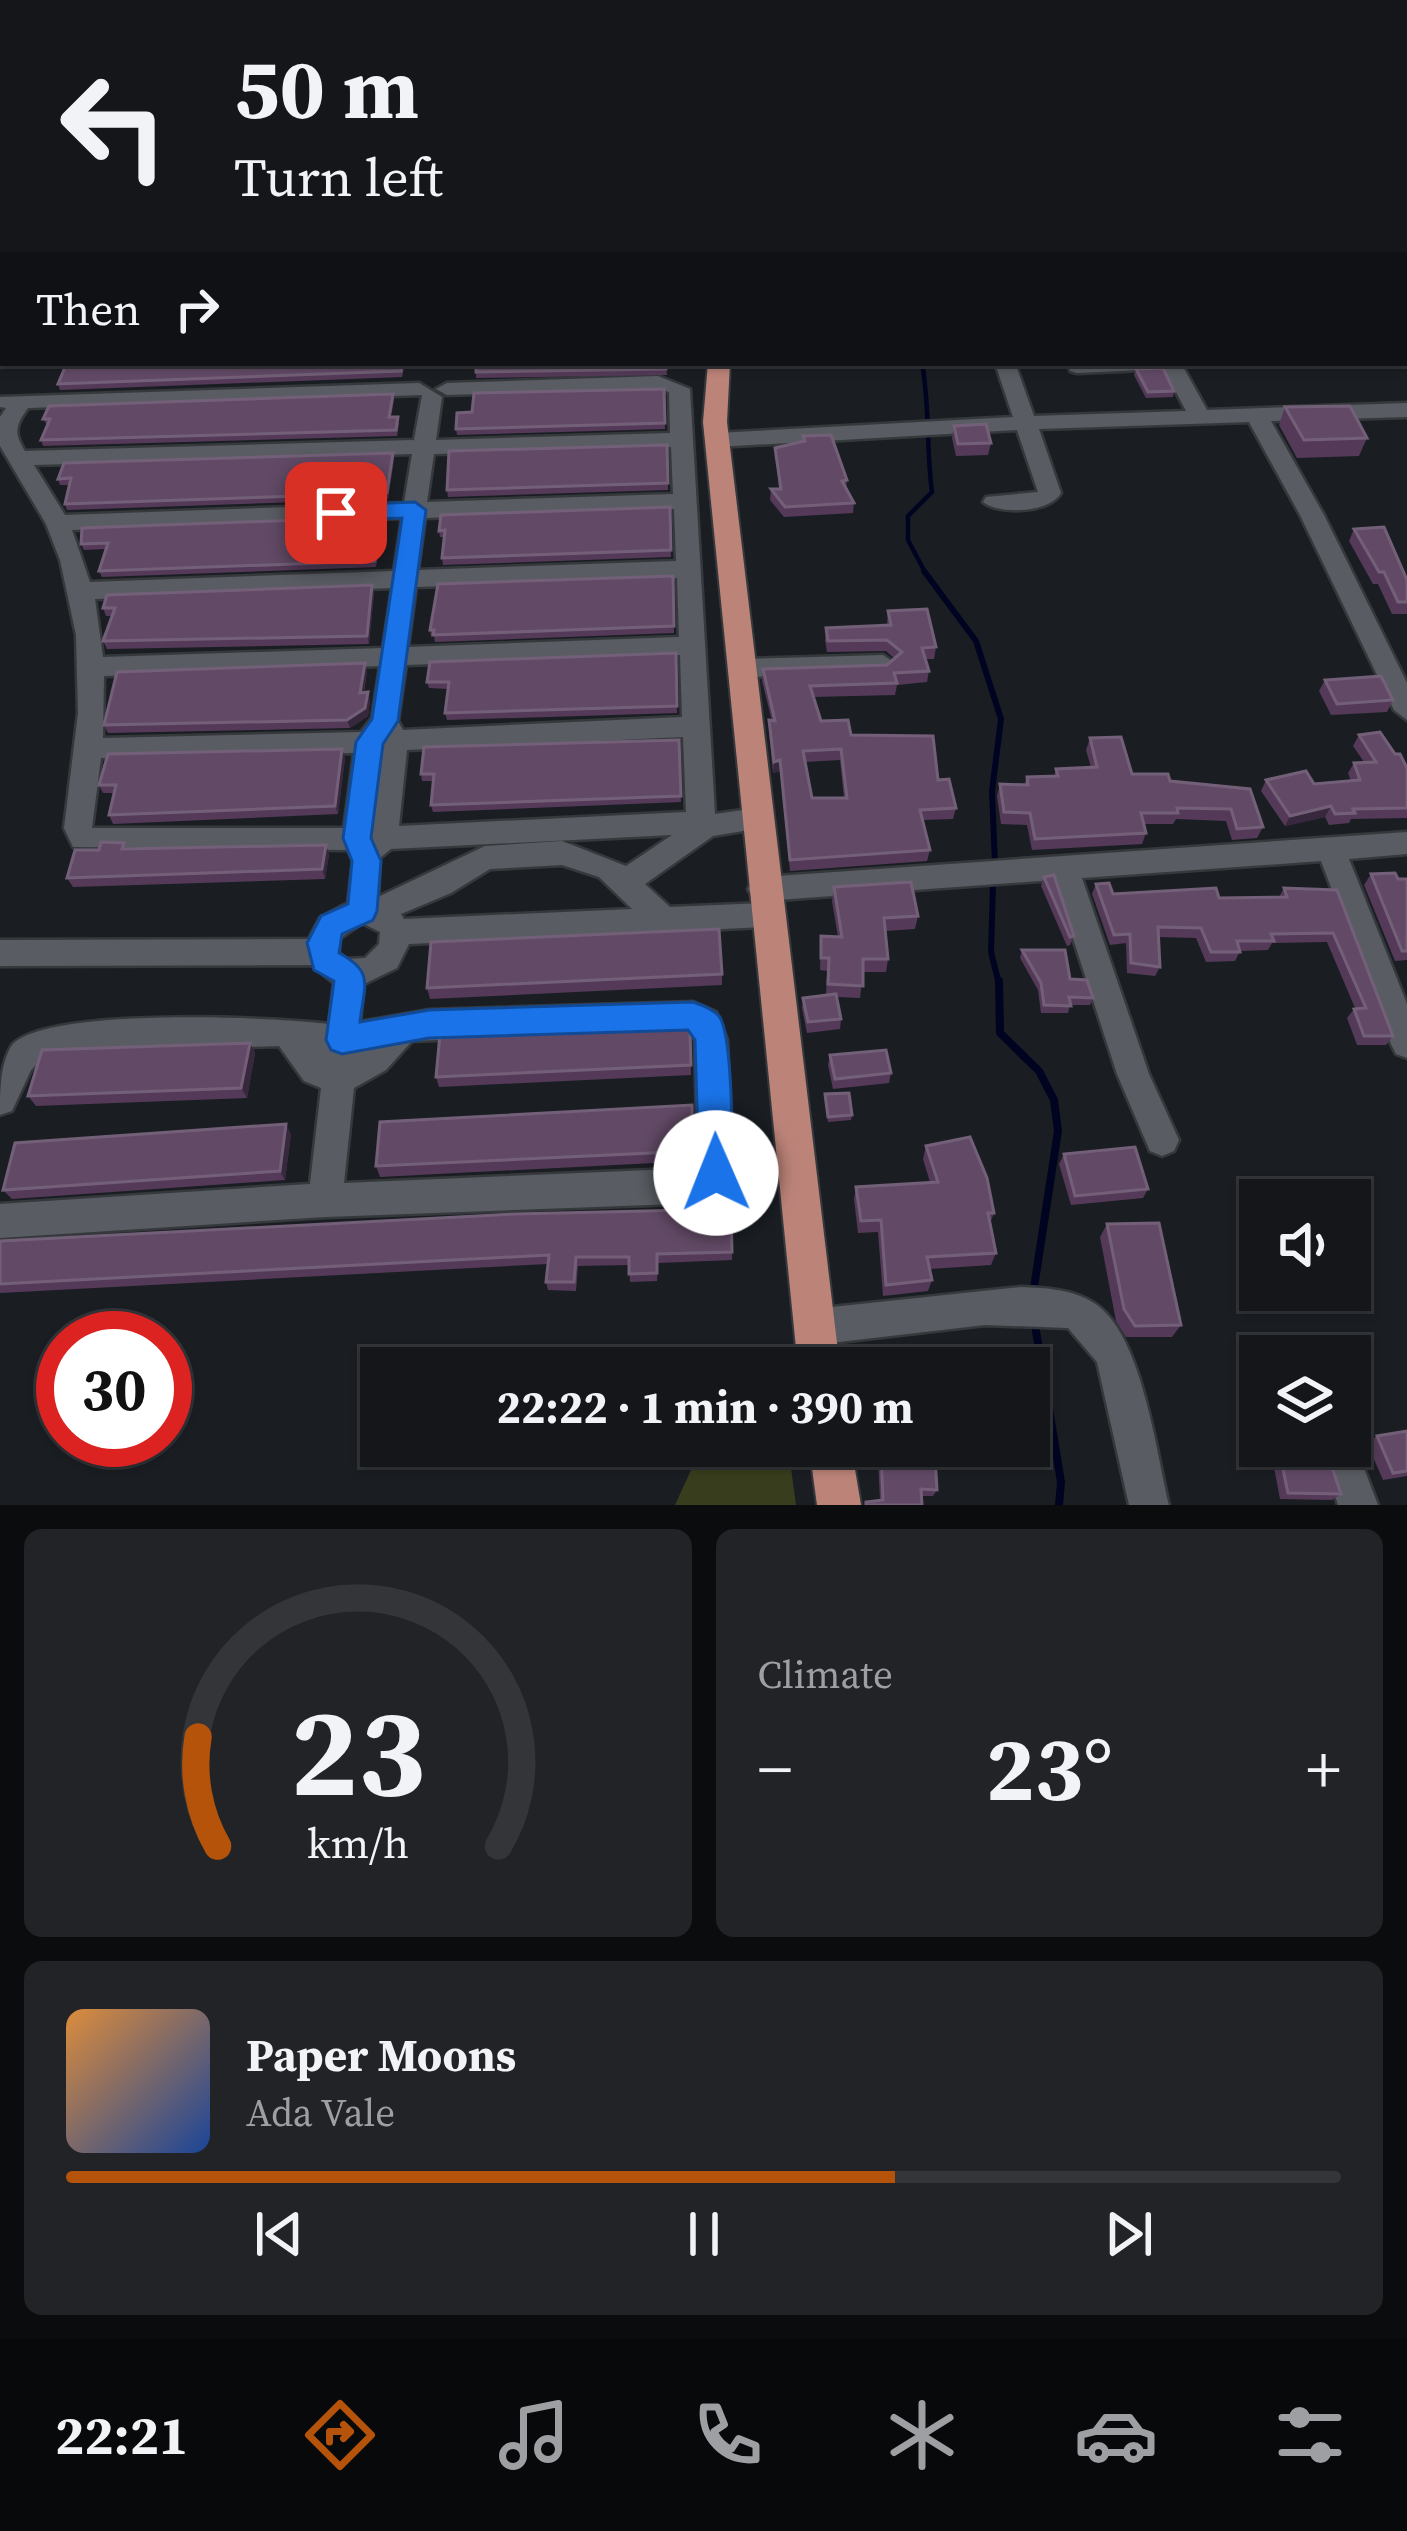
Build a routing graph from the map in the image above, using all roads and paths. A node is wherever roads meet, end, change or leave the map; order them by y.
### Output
1 (718, 366) edge
2 (1006, 366) edge
3 (1093, 366) edge
4 (1174, 366) edge
5 (1077, 367) dead end
6 (432, 392) junction
7 (10, 402) edge
8 (1407, 410) edge
9 (1200, 418) junction
10 (1258, 418) junction
11 (1023, 423) junction
12 (681, 440) junction
13 (717, 440) junction
14 (424, 447) junction
15 (18, 458) junction
16 (684, 501) junction
17 (994, 502) dead end
18 (415, 510) junction
19 (58, 523) junction
20 (687, 569) junction
21 (403, 580) junction
22 (83, 592) junction
23 (690, 646) junction
24 (393, 656) junction
25 (883, 664) edge
26 (90, 667) junction
27 (744, 668) junction
28 (1407, 710) edge
29 (694, 726) junction
30 (383, 734) junction
31 (92, 748) junction
32 (746, 819) junction
33 (1407, 843) edge
34 (369, 846) junction
35 (1330, 848) junction
36 (1064, 868) junction
37 (624, 883) junction
38 (765, 902) junction
39 (378, 918) junction
40 (662, 918) junction
41 (322, 952) junction
42 (6, 953) edge
43 (350, 974) junction
44 (403, 1028) junction
45 (289, 1035) junction
46 (342, 1040) junction
47 (1407, 1044) edge
48 (338, 1077) junction
49 (0, 1100) edge
50 (1162, 1140) dead end
51 (325, 1200) junction
52 (0, 1222) edge
53 (813, 1327) junction
54 (816, 1347) edge
55 (833, 1467) edge
56 (1345, 1467) edge
57 (839, 1505) edge
58 (1149, 1505) edge
59 (1358, 1505) edge

1 - 13 main road
2 - 11 street
3 - 5 street
4 - 9 street
6 - 7 street
6 - 12 street
6 - 14 street
7 - 15 street
8 - 10 street
9 - 10 street
9 - 11 street
10 - 28 street
11 - 13 street
11 - 17 street
12 - 14 street
12 - 16 street
13 - 27 main road
14 - 15 street
14 - 18 street
15 - 19 street
16 - 18 street
16 - 20 street
18 - 19 street
18 - 21 street
19 - 22 street
20 - 21 street
20 - 23 street
21 - 22 street
21 - 24 street
22 - 26 street
23 - 24 street
23 - 29 street
24 - 26 street
24 - 30 street
25 - 27 street
26 - 31 street
27 - 32 main road
29 - 30 street
29 - 34 street
30 - 31 street
30 - 34 street
31 - 34 street
32 - 37 street
32 - 38 main road
33 - 35 street
34 - 39 street
35 - 36 street
35 - 47 street
36 - 38 street
36 - 50 street
37 - 39 street
37 - 40 street
38 - 40 street
38 - 53 main road
39 - 40 street
39 - 41 street
39 - 43 street
41 - 42 street
41 - 43 street
43 - 46 street
44 - 46 street
44 - 48 street
44 - 51 street
45 - 46 street
45 - 48 street
45 - 49 street
46 - 48 street
48 - 51 street
51 - 52 street
53 - 54 main road
53 - 58 street
55 - 57 main road
56 - 59 street

